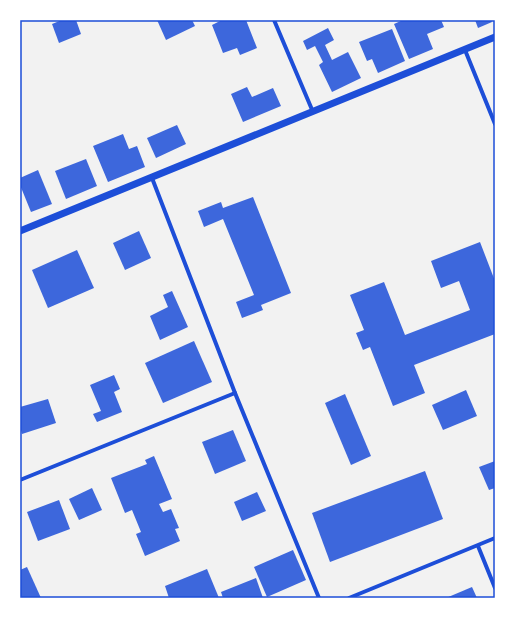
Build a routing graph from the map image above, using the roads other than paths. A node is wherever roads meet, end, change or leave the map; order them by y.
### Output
1 (274, 20) edge
2 (495, 37) edge
3 (465, 50) junction
4 (313, 112) junction
5 (495, 124) edge
6 (152, 178) junction
7 (20, 231) edge
8 (235, 393) junction
9 (20, 480) edge
10 (495, 538) edge
11 (478, 546) junction
12 (495, 588) edge
13 (318, 598) edge
14 (349, 598) edge

1 - 4 street
2 - 3 street
3 - 4 street
3 - 5 street
4 - 6 street
6 - 7 street
6 - 8 street
8 - 9 street
8 - 13 street
10 - 11 street
11 - 12 street
11 - 14 street

